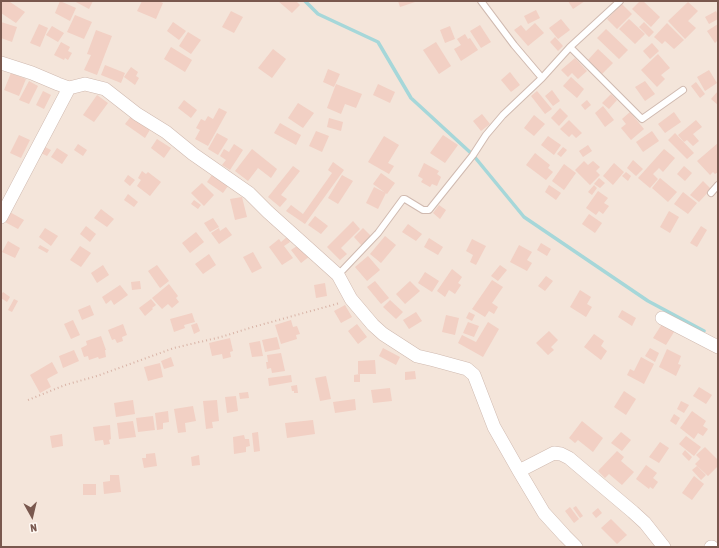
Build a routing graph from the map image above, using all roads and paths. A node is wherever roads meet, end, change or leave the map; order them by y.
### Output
1 (481, 1) edge
2 (620, 1) edge
3 (570, 47) junction
4 (1, 63) edge
5 (542, 78) junction
6 (69, 88) junction
7 (683, 90) dead end
8 (718, 185) edge
9 (711, 193) dead end
10 (1, 217) edge
11 (338, 275) junction
12 (351, 300) junction
13 (662, 318) dead end
14 (718, 347) edge
15 (28, 400) dead end
16 (519, 471) junction
17 (576, 547) edge
18 (664, 547) edge

1 - 5 lane
2 - 3 lane
3 - 5 lane
3 - 7 lane
4 - 6 street
5 - 11 lane
6 - 10 street
6 - 11 street
8 - 9 lane
11 - 12 street
12 - 15 path
12 - 16 street
13 - 14 street
16 - 17 street
16 - 18 street

